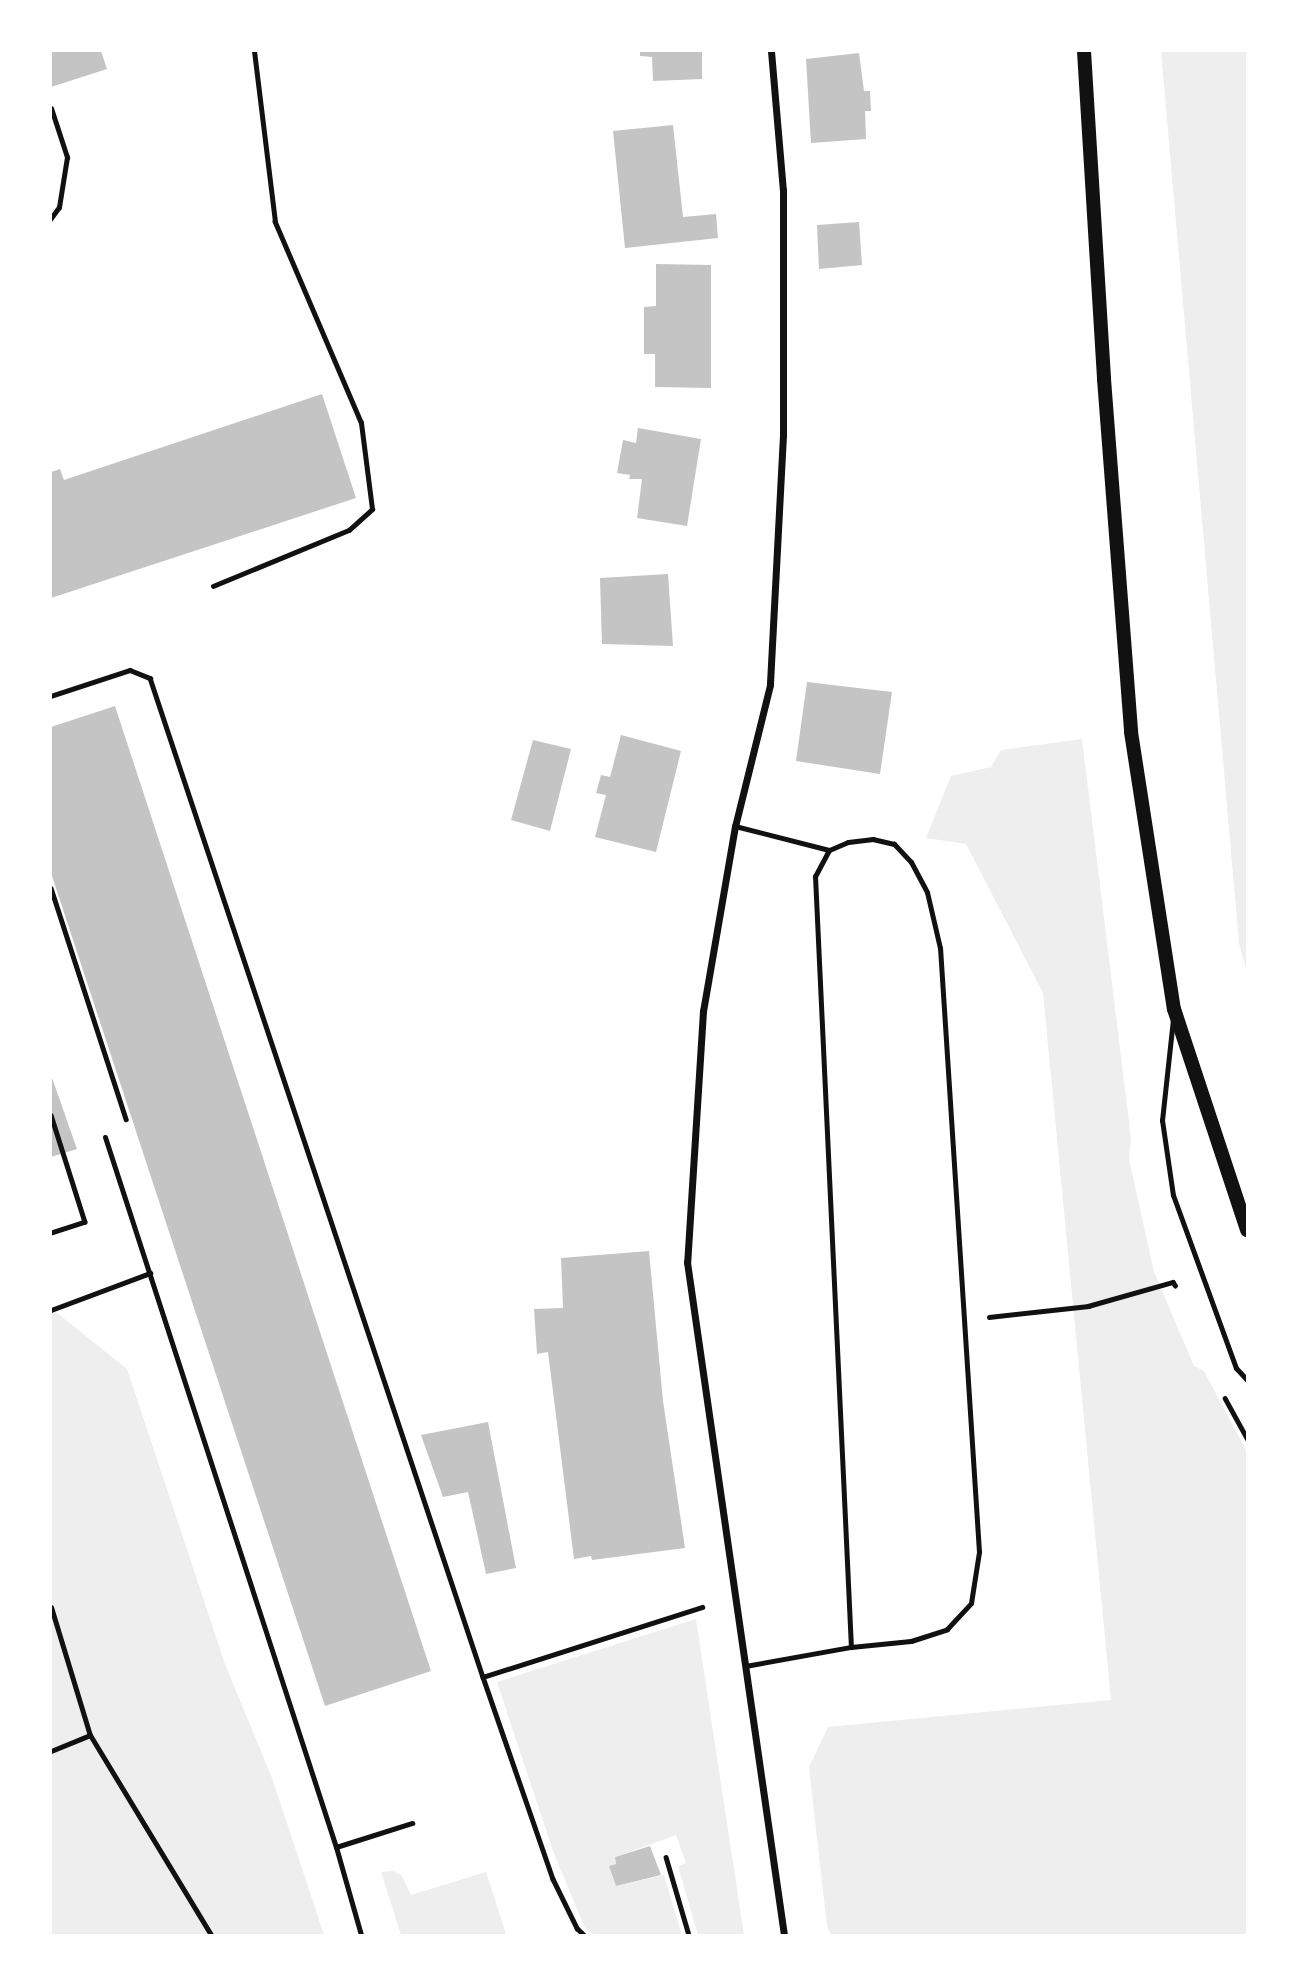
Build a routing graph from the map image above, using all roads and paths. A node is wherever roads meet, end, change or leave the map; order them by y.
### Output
1 (254, 51) edge
2 (771, 51) edge
3 (1084, 51) edge
4 (51, 108) edge
5 (51, 218) edge
6 (213, 586) dead end
7 (51, 696) edge
8 (735, 826) junction
9 (829, 850) junction
10 (1174, 1009) junction
11 (51, 1115) edge
12 (105, 1138) dead end
13 (1247, 1230) edge
14 (51, 1233) edge
15 (150, 1273) junction
16 (1179, 1295) dead end
17 (51, 1310) edge
18 (964, 1320) junction
19 (1247, 1380) edge
20 (1222, 1394) dead end
21 (1247, 1438) edge
22 (702, 1606) dead end
23 (51, 1607) edge
24 (851, 1647) junction
25 (744, 1667) junction
26 (483, 1677) junction
27 (90, 1735) junction
28 (51, 1751) edge
29 (412, 1823) dead end
30 (336, 1847) junction
31 (666, 1857) dead end
32 (211, 1935) edge
33 (361, 1935) edge
34 (584, 1935) edge
35 (689, 1935) edge
36 (784, 1935) edge

1 - 6 path
2 - 8 street
3 - 10 main road
4 - 5 lane
7 - 26 path
8 - 9 lane
8 - 25 street
9 - 18 lane
9 - 24 lane
10 - 13 main road
10 - 19 lane
11 - 14 path
12 - 15 lane
15 - 17 lane
15 - 30 lane
16 - 18 path
18 - 24 lane
20 - 21 path
22 - 26 path
23 - 27 lane
24 - 25 lane
25 - 36 street
26 - 34 path
27 - 28 lane
27 - 32 lane
29 - 30 lane
30 - 33 lane
31 - 35 path

